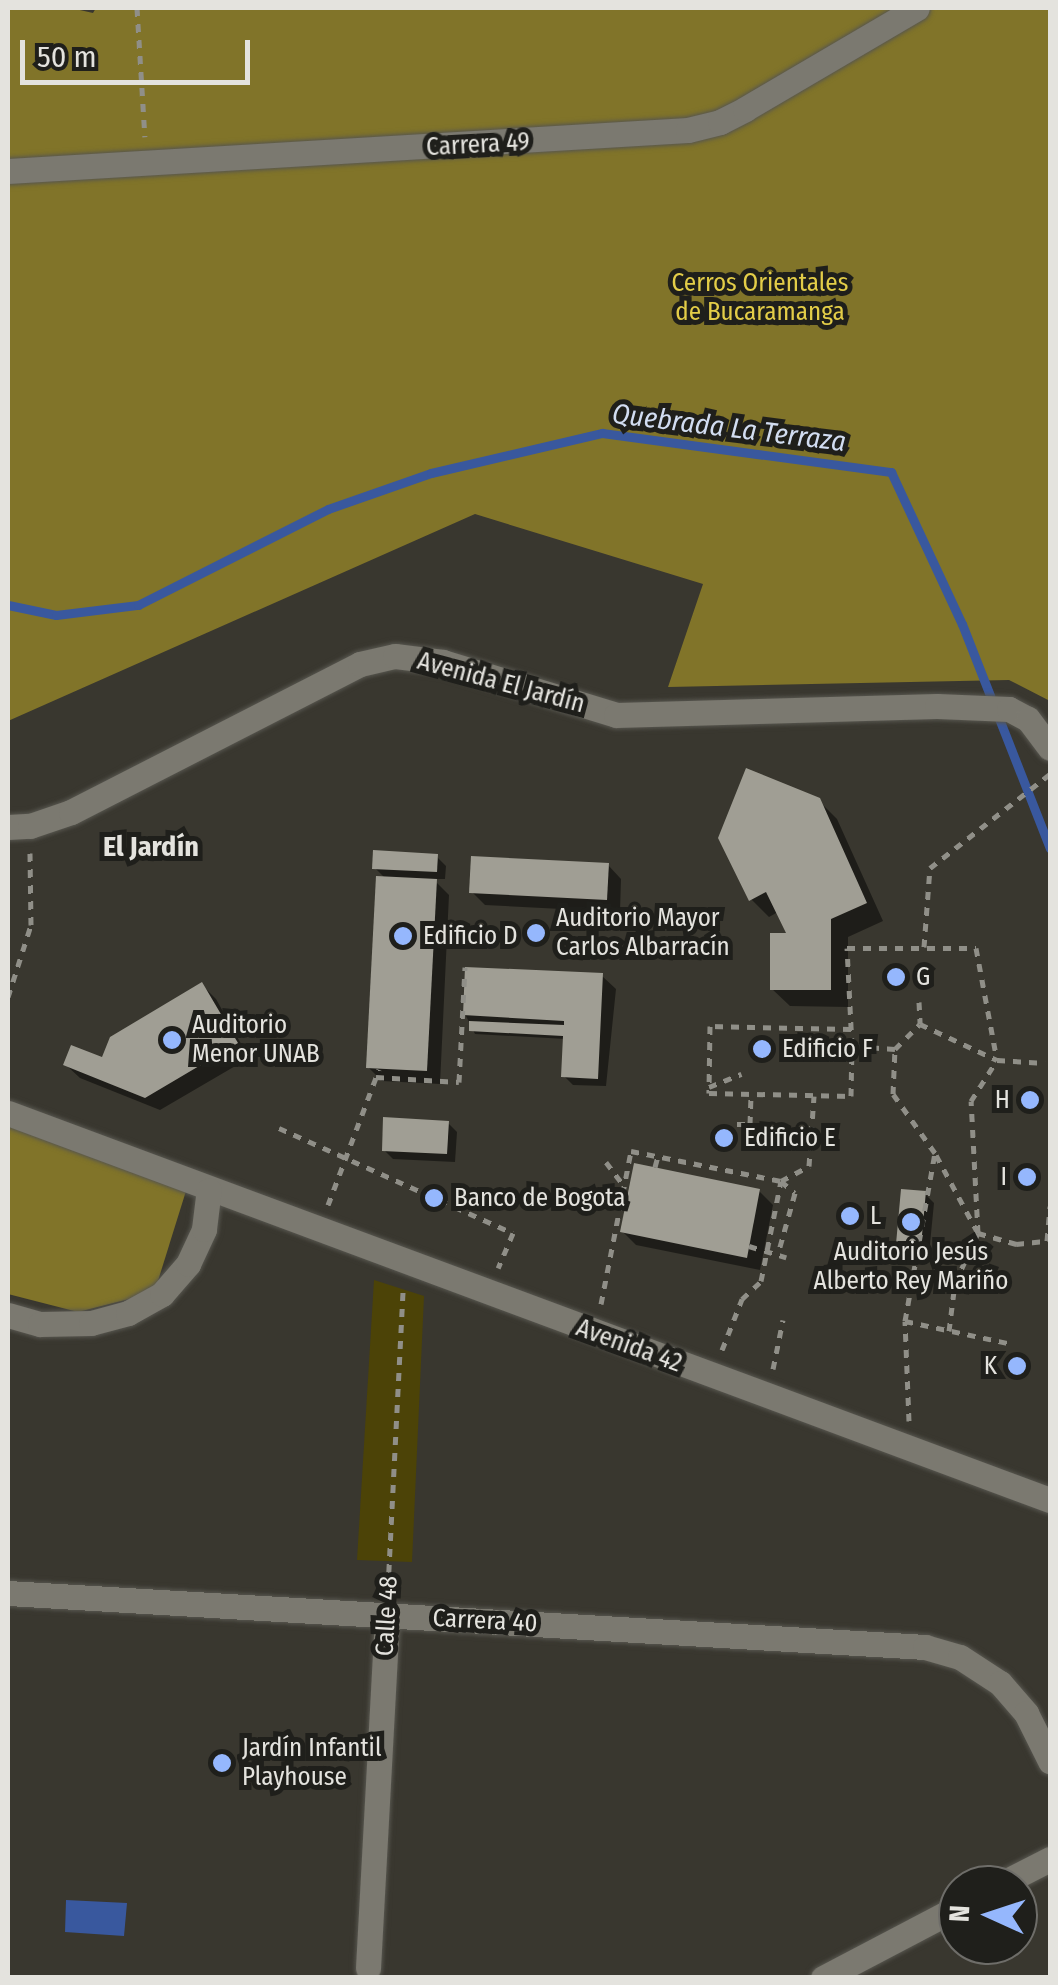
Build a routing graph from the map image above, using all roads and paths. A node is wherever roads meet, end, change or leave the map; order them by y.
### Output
1 (137, 8) edge
2 (917, 8) edge
3 (146, 165) junction
4 (8, 170) edge
5 (1050, 748) edge
6 (1050, 774) edge
7 (19, 827) edge
8 (924, 947) junction
9 (466, 966) dead end
10 (8, 997) edge
11 (919, 1002) dead end
12 (920, 1024) junction
13 (851, 1028) junction
14 (852, 1046) junction
15 (895, 1049) junction
16 (997, 1060) junction
17 (1045, 1063) dead end
18 (379, 1069) dead end
19 (742, 1074) dead end
20 (376, 1077) junction
21 (709, 1088) junction
22 (752, 1094) junction
23 (814, 1096) junction
24 (8, 1112) edge
25 (737, 1124) dead end
26 (279, 1128) dead end
27 (935, 1154) junction
28 (658, 1156) junction
29 (346, 1158) junction
30 (606, 1162) dead end
31 (655, 1167) dead end
32 (781, 1181) junction
33 (624, 1186) junction
34 (209, 1190) junction
35 (1050, 1206) edge
36 (318, 1231) junction
37 (978, 1233) junction
38 (749, 1246) dead end
39 (766, 1251) junction
40 (778, 1254) junction
41 (786, 1257) dead end
42 (404, 1264) junction
43 (955, 1282) junction
44 (995, 1291) dead end
45 (486, 1294) junction
46 (8, 1315) edge
47 (782, 1320) dead end
48 (905, 1321) junction
49 (948, 1331) junction
50 (595, 1334) junction
51 (1012, 1344) dead end
52 (712, 1376) junction
53 (767, 1397) junction
54 (910, 1449) junction
55 (1050, 1500) edge
56 (8, 1594) edge
57 (387, 1616) junction
58 (1050, 1761) edge
59 (938, 1917) edge
60 (368, 1968) dead end
61 (823, 1978) edge

1 - 3 path
2 - 3 street, Carrera 49
3 - 4 street, Carrera 49
5 - 7 street, Avenida El Jardín
6 - 8 path
7 - 10 path
8 - 13 path
8 - 16 path
9 - 20 path
11 - 12 path
12 - 15 path
12 - 16 path
13 - 14 path
13 - 21 path
14 - 15 path
14 - 23 path
15 - 27 path
16 - 17 path
16 - 37 path
18 - 20 path
19 - 21 path
20 - 29 path
21 - 22 path
22 - 23 path
22 - 25 path
23 - 32 path
24 - 34 street
26 - 29 path
27 - 37 path
27 - 48 path
28 - 31 path
28 - 32 path
28 - 33 path
29 - 36 path
29 - 45 path
30 - 33 path
32 - 39 path
32 - 40 path
33 - 50 path
34 - 36 street, Avenida 42
34 - 46 street
35 - 37 path
36 - 42 street, Avenida 42
37 - 43 path
38 - 39 path
39 - 40 path
39 - 52 path
40 - 41 path
42 - 45 street, Avenida 42
42 - 57 path, Calle 48
43 - 44 path
43 - 49 path
45 - 50 street, Avenida 42
47 - 53 path
48 - 49 path
48 - 54 path
49 - 51 path
50 - 52 street, Avenida 42
52 - 53 street, Avenida 42
53 - 54 street, Avenida 42
54 - 55 street, Avenida 42
56 - 57 street, Carrera 40
57 - 58 street, Carrera 40
57 - 60 street, Calle 48
59 - 61 street

